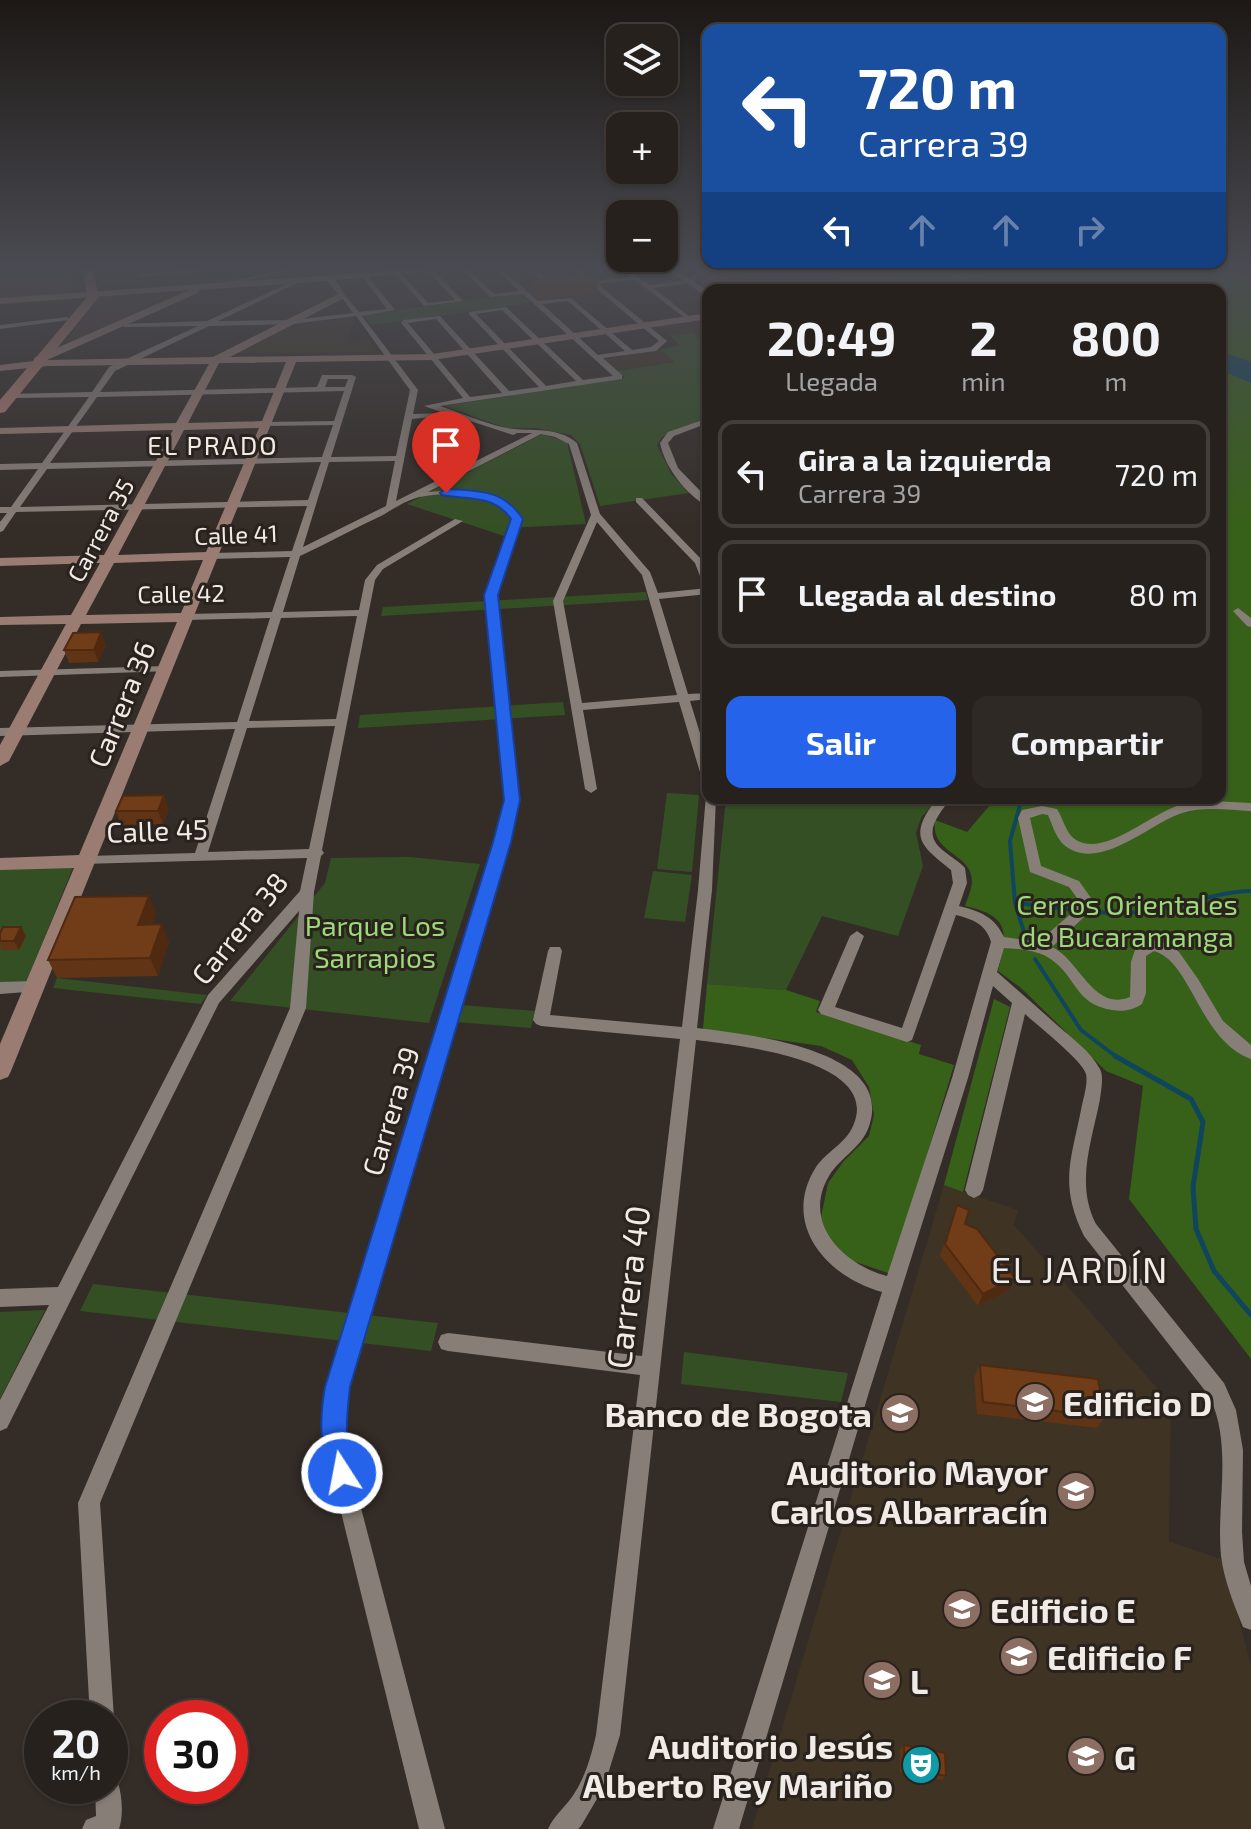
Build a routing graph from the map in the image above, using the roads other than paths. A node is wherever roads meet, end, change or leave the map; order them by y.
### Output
1 (41, 356) edge
2 (42, 356) edge
3 (48, 356) edge
4 (49, 356) edge
5 (136, 356) edge
6 (223, 356) edge
7 (372, 356) edge
8 (389, 356) edge
9 (404, 356) edge
10 (436, 356) edge
11 (473, 356) edge
12 (513, 356) edge
13 (554, 356) edge
14 (601, 356) edge
15 (432, 357) junction
16 (597, 357) joint
17 (293, 358) junction
18 (216, 360) junction
19 (38, 361) junction
20 (126, 361) junction
21 (0, 368) edge
22 (582, 383) junction
23 (544, 388) junction
24 (348, 389) junction
25 (320, 390) junction
26 (280, 391) junction
27 (199, 392) junction
28 (95, 394) junction
29 (507, 394) junction
30 (3, 400) edge
31 (412, 400) junction
32 (468, 400) junction
33 (428, 406) junction
34 (457, 415) junction
35 (409, 417) junction
36 (702, 422) edge
37 (337, 423) junction
38 (266, 424) junction
39 (180, 426) junction
40 (70, 429) junction
41 (504, 430) junction
42 (0, 431) edge
43 (541, 432) junction
44 (529, 438) junction
45 (399, 458) junction
46 (326, 460) junction
47 (251, 461) junction
48 (161, 464) junction
49 (44, 466) junction
50 (0, 467) edge
51 (413, 496) junction
52 (702, 498) edge
53 (639, 500) dead end
54 (313, 503) junction
55 (233, 505) junction
56 (137, 507) junction
57 (390, 507) junction
58 (0, 510) edge
59 (13, 510) junction
60 (596, 515) junction
61 (458, 521) dead end
62 (0, 529) edge
63 (297, 554) junction
64 (212, 556) junction
65 (110, 559) junction
66 (0, 562) edge
67 (702, 569) edge
68 (702, 592) edge
69 (654, 596) junction
70 (1238, 611) dead end
71 (364, 613) junction
72 (278, 615) junction
73 (187, 617) junction
74 (78, 619) junction
75 (0, 621) edge
76 (1251, 624) edge
77 (166, 669) junction
78 (48, 673) junction
79 (0, 674) edge
80 (702, 697) edge
81 (685, 698) junction
82 (577, 707) junction
83 (342, 722) junction
84 (243, 725) junction
85 (141, 728) junction
86 (0, 732) edge
87 (16, 732) junction
88 (702, 755) edge
89 (0, 761) edge
90 (591, 789) dead end
91 (710, 804) edge
92 (940, 804) edge
93 (1251, 807) edge
94 (317, 853) junction
95 (200, 857) junction
96 (87, 861) junction
97 (0, 864) edge
98 (307, 892) junction
99 (951, 909) junction
100 (857, 936) dead end
101 (998, 942) junction
102 (1041, 948) junction
103 (555, 951) dead end
104 (989, 974) junction
105 (35, 987) junction
106 (0, 988) edge
107 (1020, 1003) junction
108 (689, 1034) junction
109 (1251, 1053) edge
110 (0, 1071) edge
111 (974, 1190) dead end
112 (892, 1286) junction
113 (63, 1296) junction
114 (0, 1298) edge
115 (448, 1342) dead end
116 (650, 1367) junction
117 (0, 1421) edge
118 (1251, 1619) edge
119 (101, 1700) edge
120 (105, 1804) edge
121 (102, 1826) edge
122 (432, 1829) edge
123 (561, 1829) edge
124 (726, 1829) edge

1 - 19 main road
2 - 19 main road
3 - 19 street
4 - 19 street
5 - 20 street
6 - 18 street
7 - 17 street
8 - 31 street
9 - 15 street
10 - 15 street
11 - 29 street
12 - 23 street
13 - 22 street
14 - 16 street
15 - 32 street
16 - 22 street
17 - 18 street
17 - 26 street, Carrera 36
18 - 20 street
18 - 27 street, Carrera 35
19 - 20 street
19 - 21 street
19 - 30 main road
20 - 28 street
22 - 23 street
23 - 29 street
24 - 25 street
24 - 25 street
24 - 37 street
25 - 26 street
26 - 27 street
26 - 38 street, Carrera 36
27 - 28 street
27 - 39 street, Carrera 35
28 - 30 street
28 - 40 street
29 - 32 street
31 - 33 street
31 - 35 street
32 - 33 street
33 - 34 street
34 - 35 street
34 - 41 street
35 - 45 street
36 - 52 street
37 - 38 street
37 - 46 street
38 - 39 street
38 - 47 street, Carrera 36
39 - 40 street
39 - 48 street, Carrera 35
40 - 42 street
40 - 49 street
41 - 43 street
41 - 44 street
43 - 44 street, Calle 41
43 - 60 street
44 - 51 street, Calle 41
45 - 46 street
45 - 57 street
46 - 47 street
46 - 54 street
47 - 48 street
47 - 55 street, Carrera 36
48 - 49 street
48 - 56 street, Carrera 35
49 - 50 street
49 - 59 street
51 - 57 street, Calle 41
51 - 122 street, Carrera 39
53 - 67 street
54 - 55 street
54 - 63 street
55 - 56 street
55 - 64 street, Carrera 36
56 - 59 street
56 - 65 street, Carrera 35
57 - 63 street, Calle 41
58 - 59 street
59 - 62 street
60 - 69 street
60 - 82 street
61 - 71 street, Carrera 38
63 - 64 street, Calle 41
63 - 72 street
64 - 65 street, Calle 41
64 - 73 street, Carrera 36
65 - 66 street, Calle 41
65 - 74 street, Carrera 35
68 - 69 street
69 - 81 street
70 - 76 street
71 - 72 street, Calle 42
71 - 83 street, Carrera 38
72 - 73 street, Calle 42
72 - 84 street
73 - 74 street, Calle 42
73 - 77 street, Carrera 36
74 - 75 street, Calle 42
74 - 78 street, Carrera 35
77 - 78 street
77 - 85 street, Carrera 36
78 - 79 street
78 - 87 street, Carrera 35
80 - 81 street
81 - 82 street
81 - 88 street
82 - 90 street
83 - 84 street
83 - 94 street, Carrera 38
84 - 85 street
84 - 95 street
85 - 87 street
85 - 96 street, Carrera 36
86 - 87 street
87 - 89 street, Carrera 35
91 - 108 street, Carrera 40
92 - 99 street
93 - 102 street
94 - 95 street, Calle 45
94 - 98 street, Carrera 38
95 - 96 street, Calle 45
96 - 97 street, Calle 45
96 - 105 street, Carrera 36
98 - 113 street, Carrera 38
98 - 119 street
99 - 100 street
99 - 101 street
101 - 102 street
101 - 104 street
102 - 109 street
103 - 108 street
104 - 107 street
104 - 112 street
105 - 106 street
105 - 110 street, Carrera 36
107 - 111 street
107 - 118 street
108 - 112 street
108 - 116 street, Carrera 40
112 - 124 street
113 - 114 street
113 - 117 street, Carrera 38
115 - 116 street
116 - 123 street, Carrera 40
120 - 121 street

